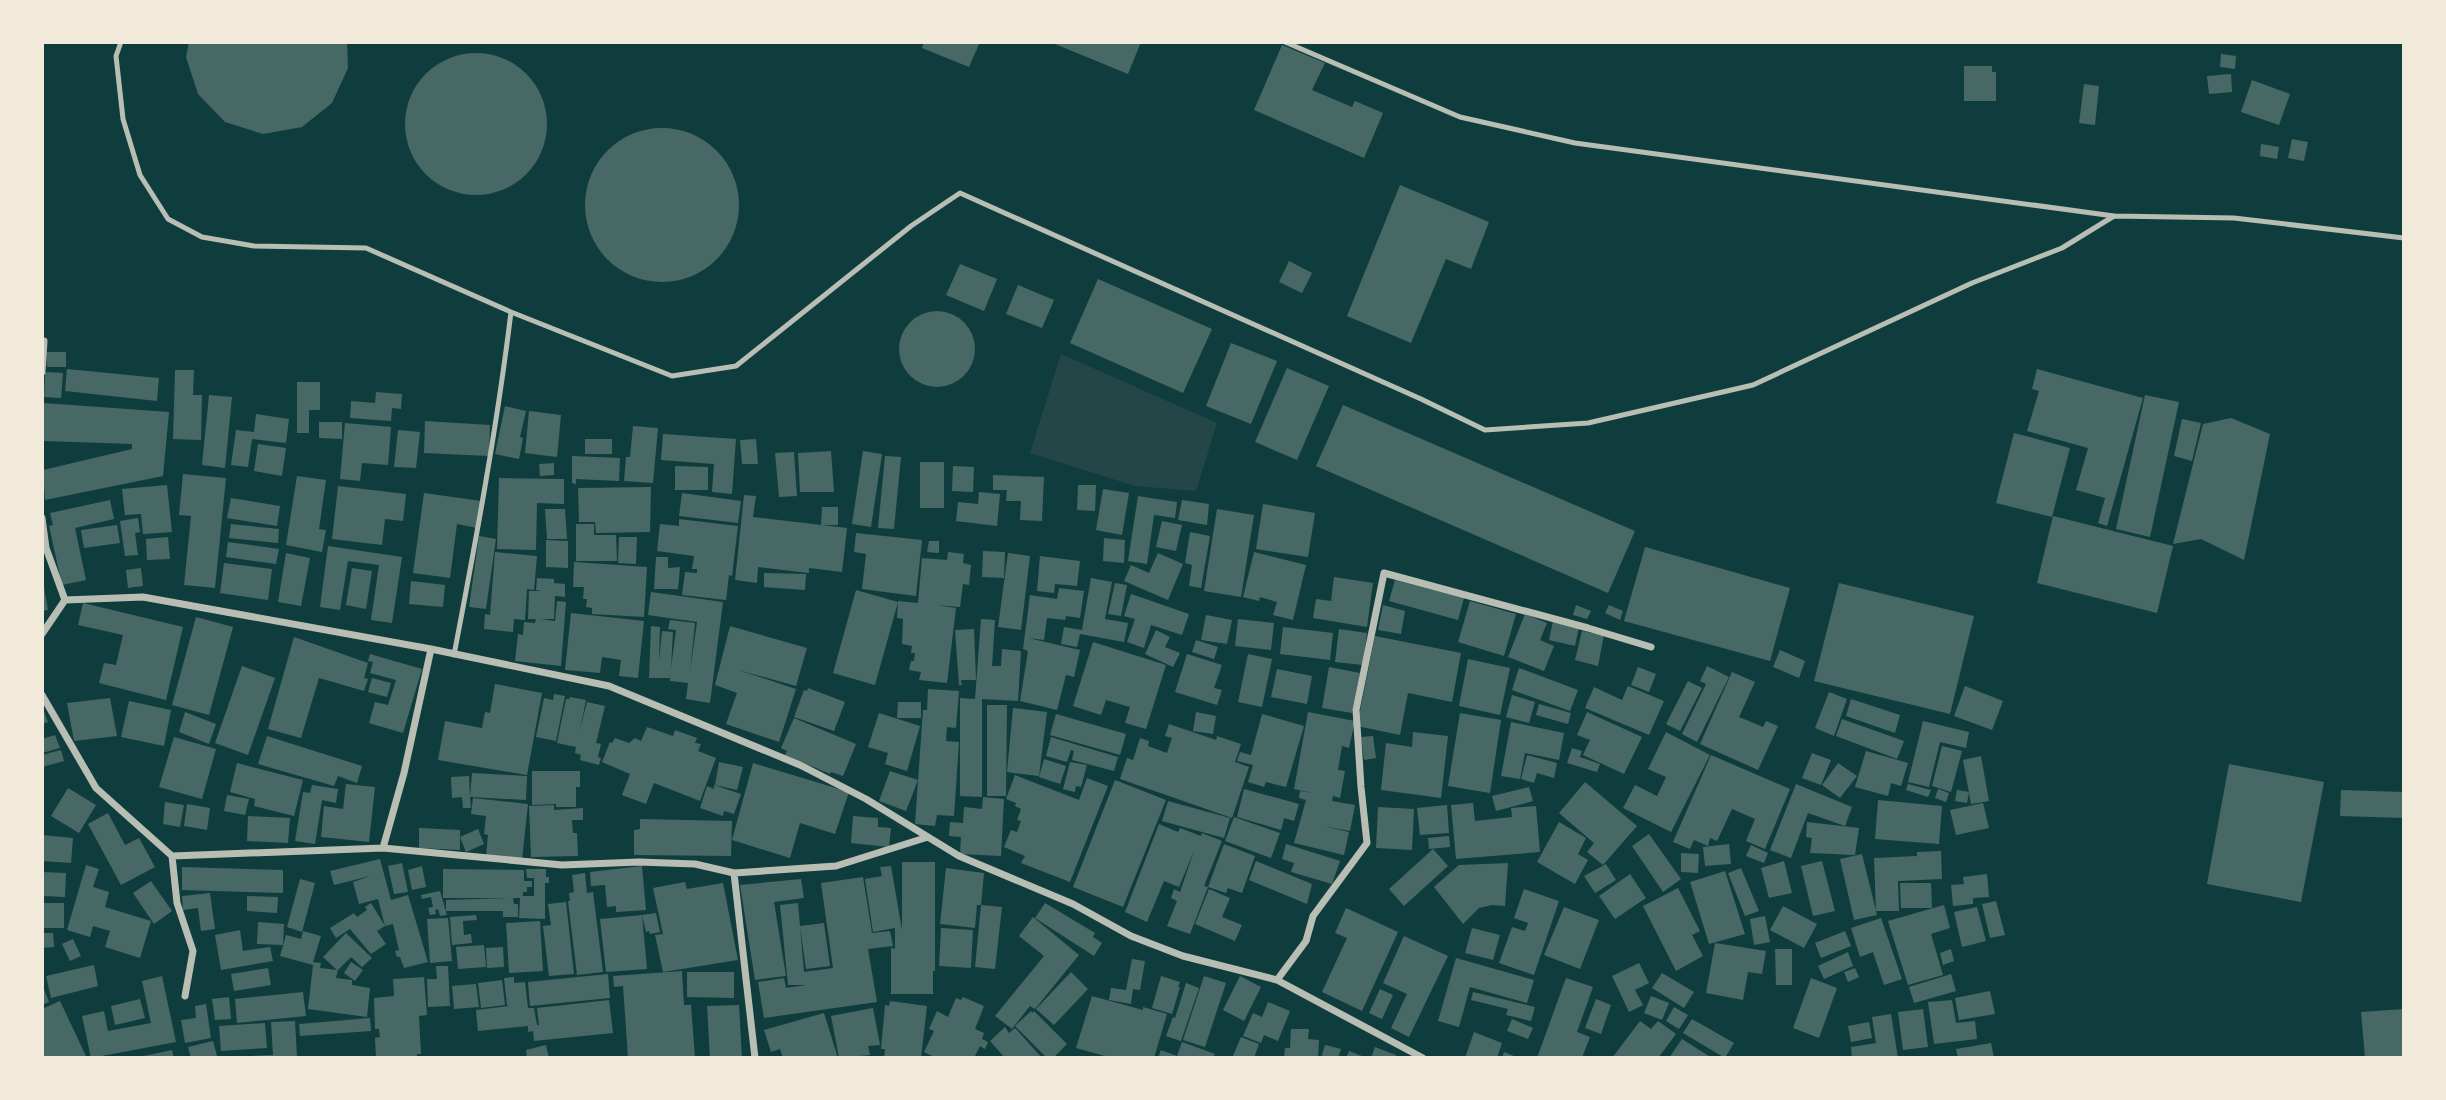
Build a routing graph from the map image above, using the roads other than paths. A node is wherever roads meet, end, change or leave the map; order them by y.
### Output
1 (121, 42) edge
2 (1285, 42) edge
3 (2114, 216) junction
4 (2404, 238) edge
5 (511, 312) junction
6 (44, 341) dead end
7 (42, 372) edge
8 (42, 518) edge
9 (65, 600) junction
10 (42, 634) edge
11 (1651, 647) dead end
12 (431, 649) junction
13 (454, 655) junction
14 (42, 695) edge
15 (928, 837) junction
16 (383, 848) junction
17 (172, 856) junction
18 (734, 873) junction
19 (1277, 980) junction
20 (185, 996) dead end
21 (755, 1058) edge
22 (1423, 1058) edge

1 - 5 lane
2 - 3 lane
3 - 4 lane
3 - 5 lane
5 - 13 lane
6 - 7 street
8 - 9 street
9 - 10 street
9 - 12 street
11 - 19 street
12 - 13 street
12 - 16 street
13 - 15 street
14 - 17 street
15 - 18 street
15 - 19 street
16 - 17 street
16 - 18 street
17 - 20 street
18 - 21 street
19 - 22 street

